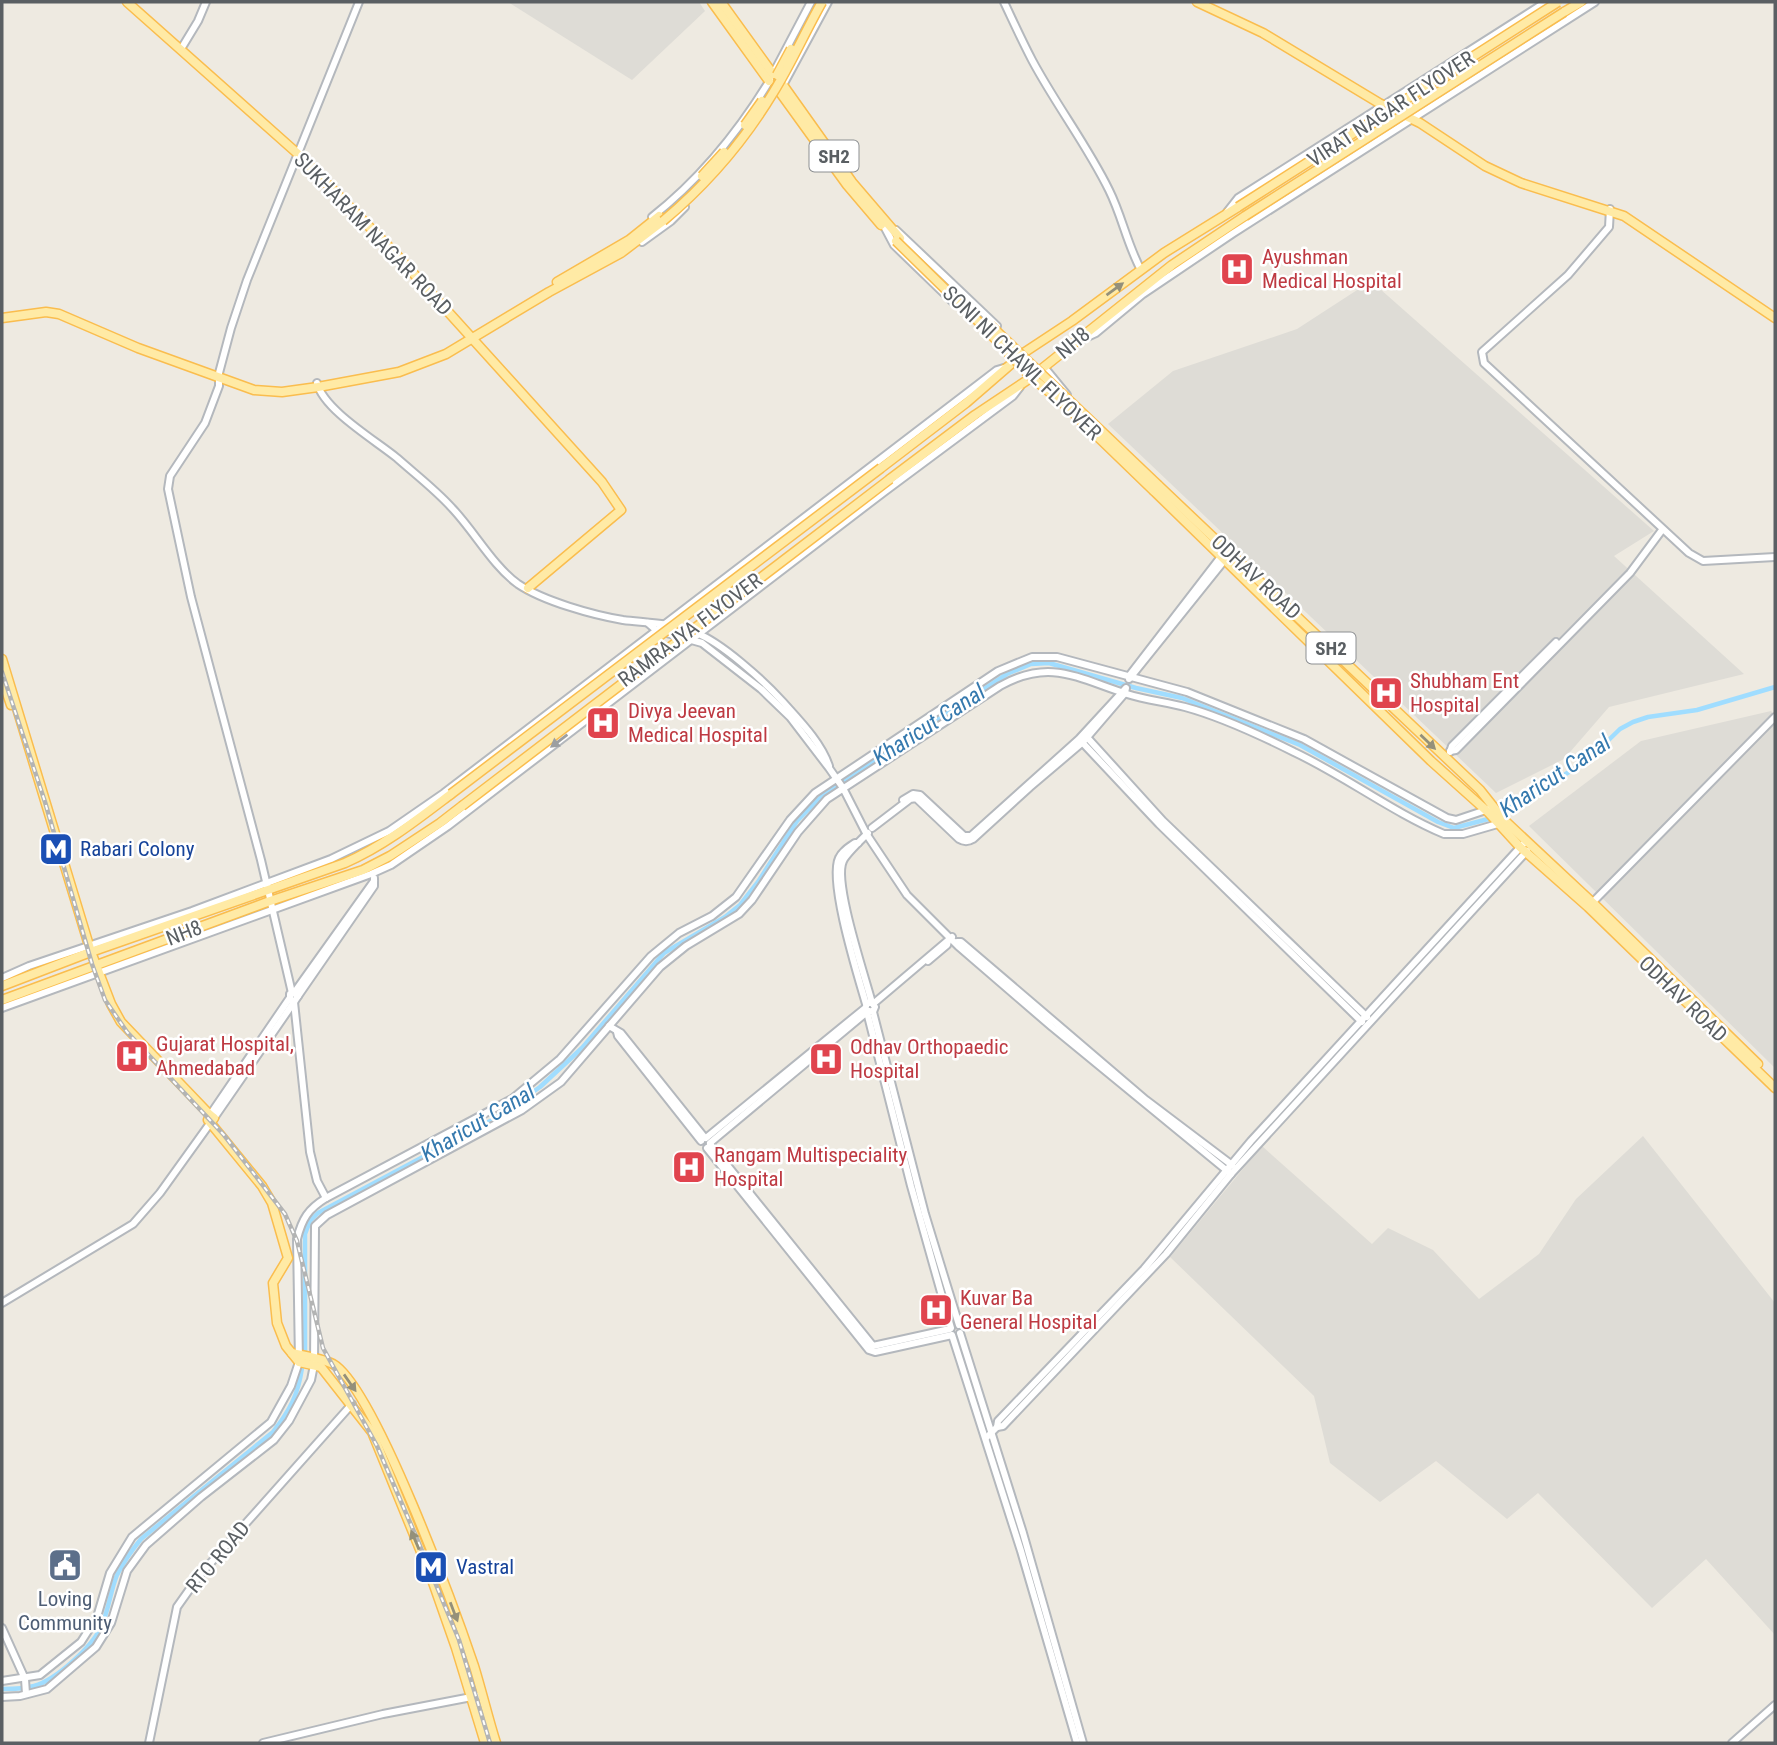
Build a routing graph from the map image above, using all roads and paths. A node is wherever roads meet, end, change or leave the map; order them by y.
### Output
1 (127, 2) edge
2 (206, 2) edge
3 (359, 2) edge
4 (712, 2) edge
5 (721, 2) edge
6 (814, 2) edge
7 (822, 2) edge
8 (828, 2) edge
9 (1004, 2) edge
10 (1197, 2) edge
11 (1203, 2) edge
12 (1546, 2) edge
13 (1558, 2) edge
14 (1581, 2) edge
15 (1595, 2) edge
16 (181, 49) junction
17 (771, 77) junction
18 (781, 88) junction
19 (1385, 104) junction
20 (1413, 117) junction
21 (298, 154) junction
22 (1610, 210) junction
23 (1223, 216) junction
24 (661, 219) junction
25 (1238, 225) junction
26 (887, 227) junction
27 (619, 251) junction
28 (1141, 270) junction
29 (1775, 315) edge
30 (2, 317) edge
31 (1077, 317) junction
32 (1087, 331) junction
33 (471, 338) junction
34 (1069, 346) junction
35 (1025, 352) junction
36 (1010, 365) junction
37 (1044, 367) junction
38 (219, 375) junction
39 (1026, 381) junction
40 (318, 385) junction
41 (961, 407) junction
42 (969, 419) junction
43 (902, 452) junction
44 (887, 454) junction
45 (922, 459) junction
46 (910, 464) junction
47 (902, 478) junction
48 (1160, 491) junction
49 (1662, 530) junction
50 (1226, 555) junction
51 (1775, 557) edge
52 (528, 589) junction
53 (648, 623) junction
54 (662, 625) junction
55 (656, 630) junction
56 (699, 634) junction
57 (691, 639) junction
58 (2, 659) edge
59 (2, 678) edge
60 (1127, 684) junction
61 (1775, 719) edge
62 (1083, 738) junction
63 (1447, 755) junction
64 (829, 768) junction
65 (837, 779) junction
66 (843, 788) junction
67 (447, 794) junction
68 (1491, 810) junction
69 (1502, 822) junction
70 (867, 835) junction
71 (1526, 846) junction
72 (372, 874) junction
73 (267, 885) junction
74 (271, 905) junction
75 (1591, 906) junction
76 (952, 940) junction
77 (87, 950) junction
78 (96, 970) junction
79 (2, 978) edge
80 (2, 986) edge
81 (293, 996) junction
82 (2, 1000) edge
83 (870, 1007) junction
84 (2, 1008) edge
85 (1365, 1020) junction
86 (609, 1026) junction
87 (1775, 1080) edge
88 (1775, 1088) edge
89 (210, 1118) junction
90 (706, 1142) junction
91 (1231, 1169) junction
92 (326, 1198) junction
93 (292, 1238) junction
94 (273, 1283) junction
95 (2, 1301) edge
96 (953, 1329) junction
97 (297, 1357) junction
98 (314, 1362) junction
99 (352, 1404) junction
100 (991, 1432) junction
101 (2, 1628) edge
102 (2, 1681) edge
103 (26, 1687) junction
104 (482, 1695) junction
105 (2, 1697) edge
106 (472, 1698) junction
107 (1775, 1705) edge
108 (149, 1743) edge
109 (263, 1743) edge
110 (485, 1743) edge
111 (496, 1743) edge
112 (1077, 1743) edge
113 (1083, 1743) edge
114 (1732, 1743) edge

1 - 16 main road, SUKHARAM NAGAR ROAD
2 - 16 street
3 - 21 street
4 - 17 main road
5 - 17 main road
6 - 17 street
6 - 24 main road, bridge
7 - 24 main road, bridge
8 - 18 street
9 - 28 street
10 - 19 main road
11 - 19 main road
12 - 19 street
13 - 23 main road, VIRAT NAGAR FLYOVER, bridge
14 - 25 main road, VIRAT NAGAR FLYOVER, bridge
15 - 20 street
16 - 21 main road, SUKHARAM NAGAR ROAD
17 - 18 street
17 - 27 street
18 - 26 main road, SH2
18 - 27 street
19 - 20 main road
19 - 23 street
20 - 22 main road
20 - 25 street
21 - 33 main road, SUKHARAM NAGAR ROAD
21 - 38 street
22 - 29 main road
22 - 49 street
23 - 28 main road, NH8
24 - 27 main road
25 - 32 main road, NH8
25 - 34 street
26 - 35 street
26 - 36 street
26 - 48 main road, SONI NI CHAWL FLYOVER / SH2, bridge
27 - 33 main road
31 -> 28 main road, NH8
30 - 38 main road
31 - 32 main road
31 - 35 main road, NH8
32 - 34 main road, NH8
33 - 40 main road
33 - 52 main road, SUKHARAM NAGAR ROAD
34 - 37 main road, NH8
35 - 36 main road, NH8
36 - 41 main road, NH8
36 - 44 street
37 - 39 main road, NH8
37 - 48 street
38 - 40 main road
38 - 73 street
39 - 42 main road, NH8
39 - 45 street
39 - 48 street
40 - 52 street
41 - 42 main road
41 - 43 main road, RAMRAJYA FLYOVER
42 - 45 main road, NH8
43 - 44 main road
43 - 67 main road, RAMRAJYA FLYOVER, bridge
44 - 54 street
45 - 46 main road, NH8
45 - 47 street
46 - 47 main road
46 - 72 main road, RAMRAJYA FLYOVER, bridge
47 - 56 street
48 - 50 main road, ODHAV ROAD / SH2
49 - 51 street
49 - 63 street
50 - 60 street
50 -> 63 main road, ODHAV ROAD / SH2
50 - 68 main road, ODHAV ROAD / SH2
52 - 53 street
53 - 54 street
53 - 55 street
54 - 55 street
54 - 56 street
55 - 57 street
55 - 67 street
56 - 57 street
56 - 64 street
57 - 64 street
57 -> 72 street
58 - 77 main road
59 - 77 main road
60 - 62 street
60 - 65 street
60 - 66 street
60 - 68 street
60 - 69 street
61 - 75 street
62 - 70 street
62 - 85 street
63 - 68 main road, ODHAV ROAD / SH2
64 - 65 street
65 - 66 street
65 - 92 street
66 - 70 street
66 - 86 street
67 - 73 street
67 - 73 main road, RAMRAJYA FLYOVER
68 - 69 main road, SH2
69 - 71 main road, ODHAV ROAD / SH2
70 - 76 street
70 - 83 street
71 - 75 main road, ODHAV ROAD / SH2
71 - 85 street
72 - 74 main road, NH8
72 - 81 street
73 - 74 street
73 - 77 main road, RAMRAJYA FLYOVER
74 - 78 main road, NH8
74 - 81 street
75 - 87 main road, ODHAV ROAD / SH2
75 - 88 main road, ODHAV ROAD / SH2
76 - 83 street
76 - 91 street
77 - 78 main road
77 - 79 street
77 - 80 main road
78 - 82 main road, NH8
78 - 84 street
78 - 89 main road
81 - 89 street
81 - 92 street
83 - 90 street
83 - 96 street
85 - 91 street
86 - 90 street
86 - 98 street
89 - 93 main road
89 - 94 main road
89 - 95 street
90 - 96 street
91 - 100 street
92 - 93 street
93 - 94 main road
93 - 97 street
94 - 97 main road
96 - 100 street
96 - 100 street
97 - 98 main road
97 - 103 street
98 - 99 main road
98 - 103 street
98 -> 104 main road
106 -> 99 main road
99 - 108 street, RTO ROAD
100 - 112 street
100 - 113 street
101 - 103 street
102 - 103 street
103 - 105 street
104 - 106 street
104 - 111 main road
106 - 109 street
106 - 110 main road
107 - 114 street

